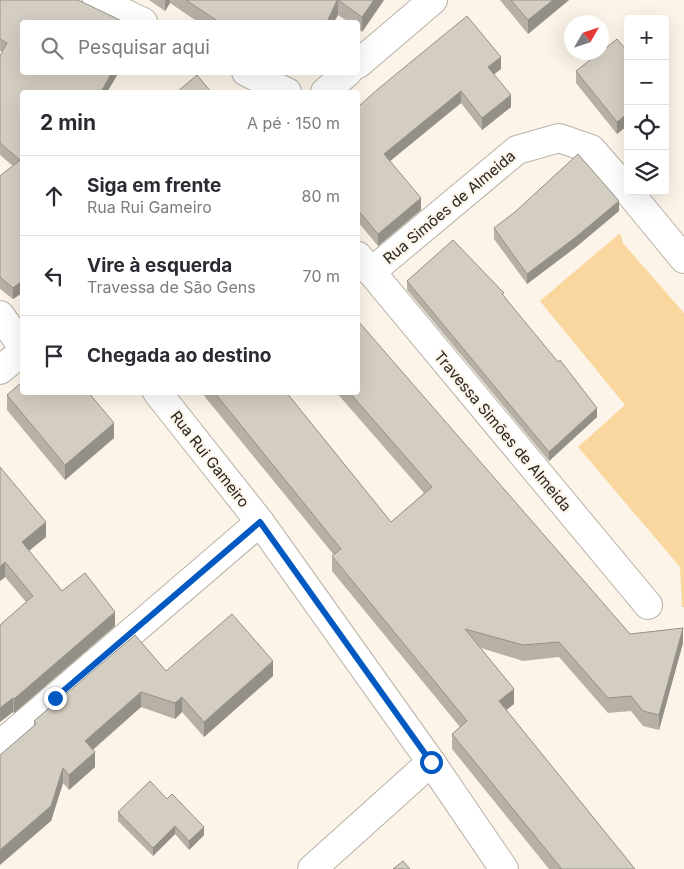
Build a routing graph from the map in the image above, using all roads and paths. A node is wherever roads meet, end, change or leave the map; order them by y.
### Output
1 (97, 0) edge
2 (433, 0) edge
3 (139, 20) edge
4 (360, 62) edge
5 (252, 75) edge
6 (344, 75) edge
7 (283, 90) edge
8 (326, 90) edge
9 (624, 186) edge
10 (631, 195) edge
11 (684, 259) edge
12 (364, 264) edge
13 (0, 315) edge
14 (20, 343) edge
15 (20, 354) edge
16 (0, 370) edge
17 (159, 395) edge
18 (260, 522) junction
19 (648, 605) dead end
20 (0, 745) edge
21 (431, 762) junction
22 (312, 869) edge
23 (504, 869) edge

1 - 3 street
2 - 4 street
5 - 7 street
6 - 8 street
9 - 12 street, Rua Simões de Almeida
10 - 11 street, Rua Simões de Almeida
12 - 19 street, Travessa Simões de Almeida
13 - 14 street
15 - 16 street
17 - 18 street, Rua Rui Gameiro
18 - 20 street
18 - 21 street, Rua Rui Gameiro
21 - 22 street
21 - 23 street, Rua Rui Gameiro

